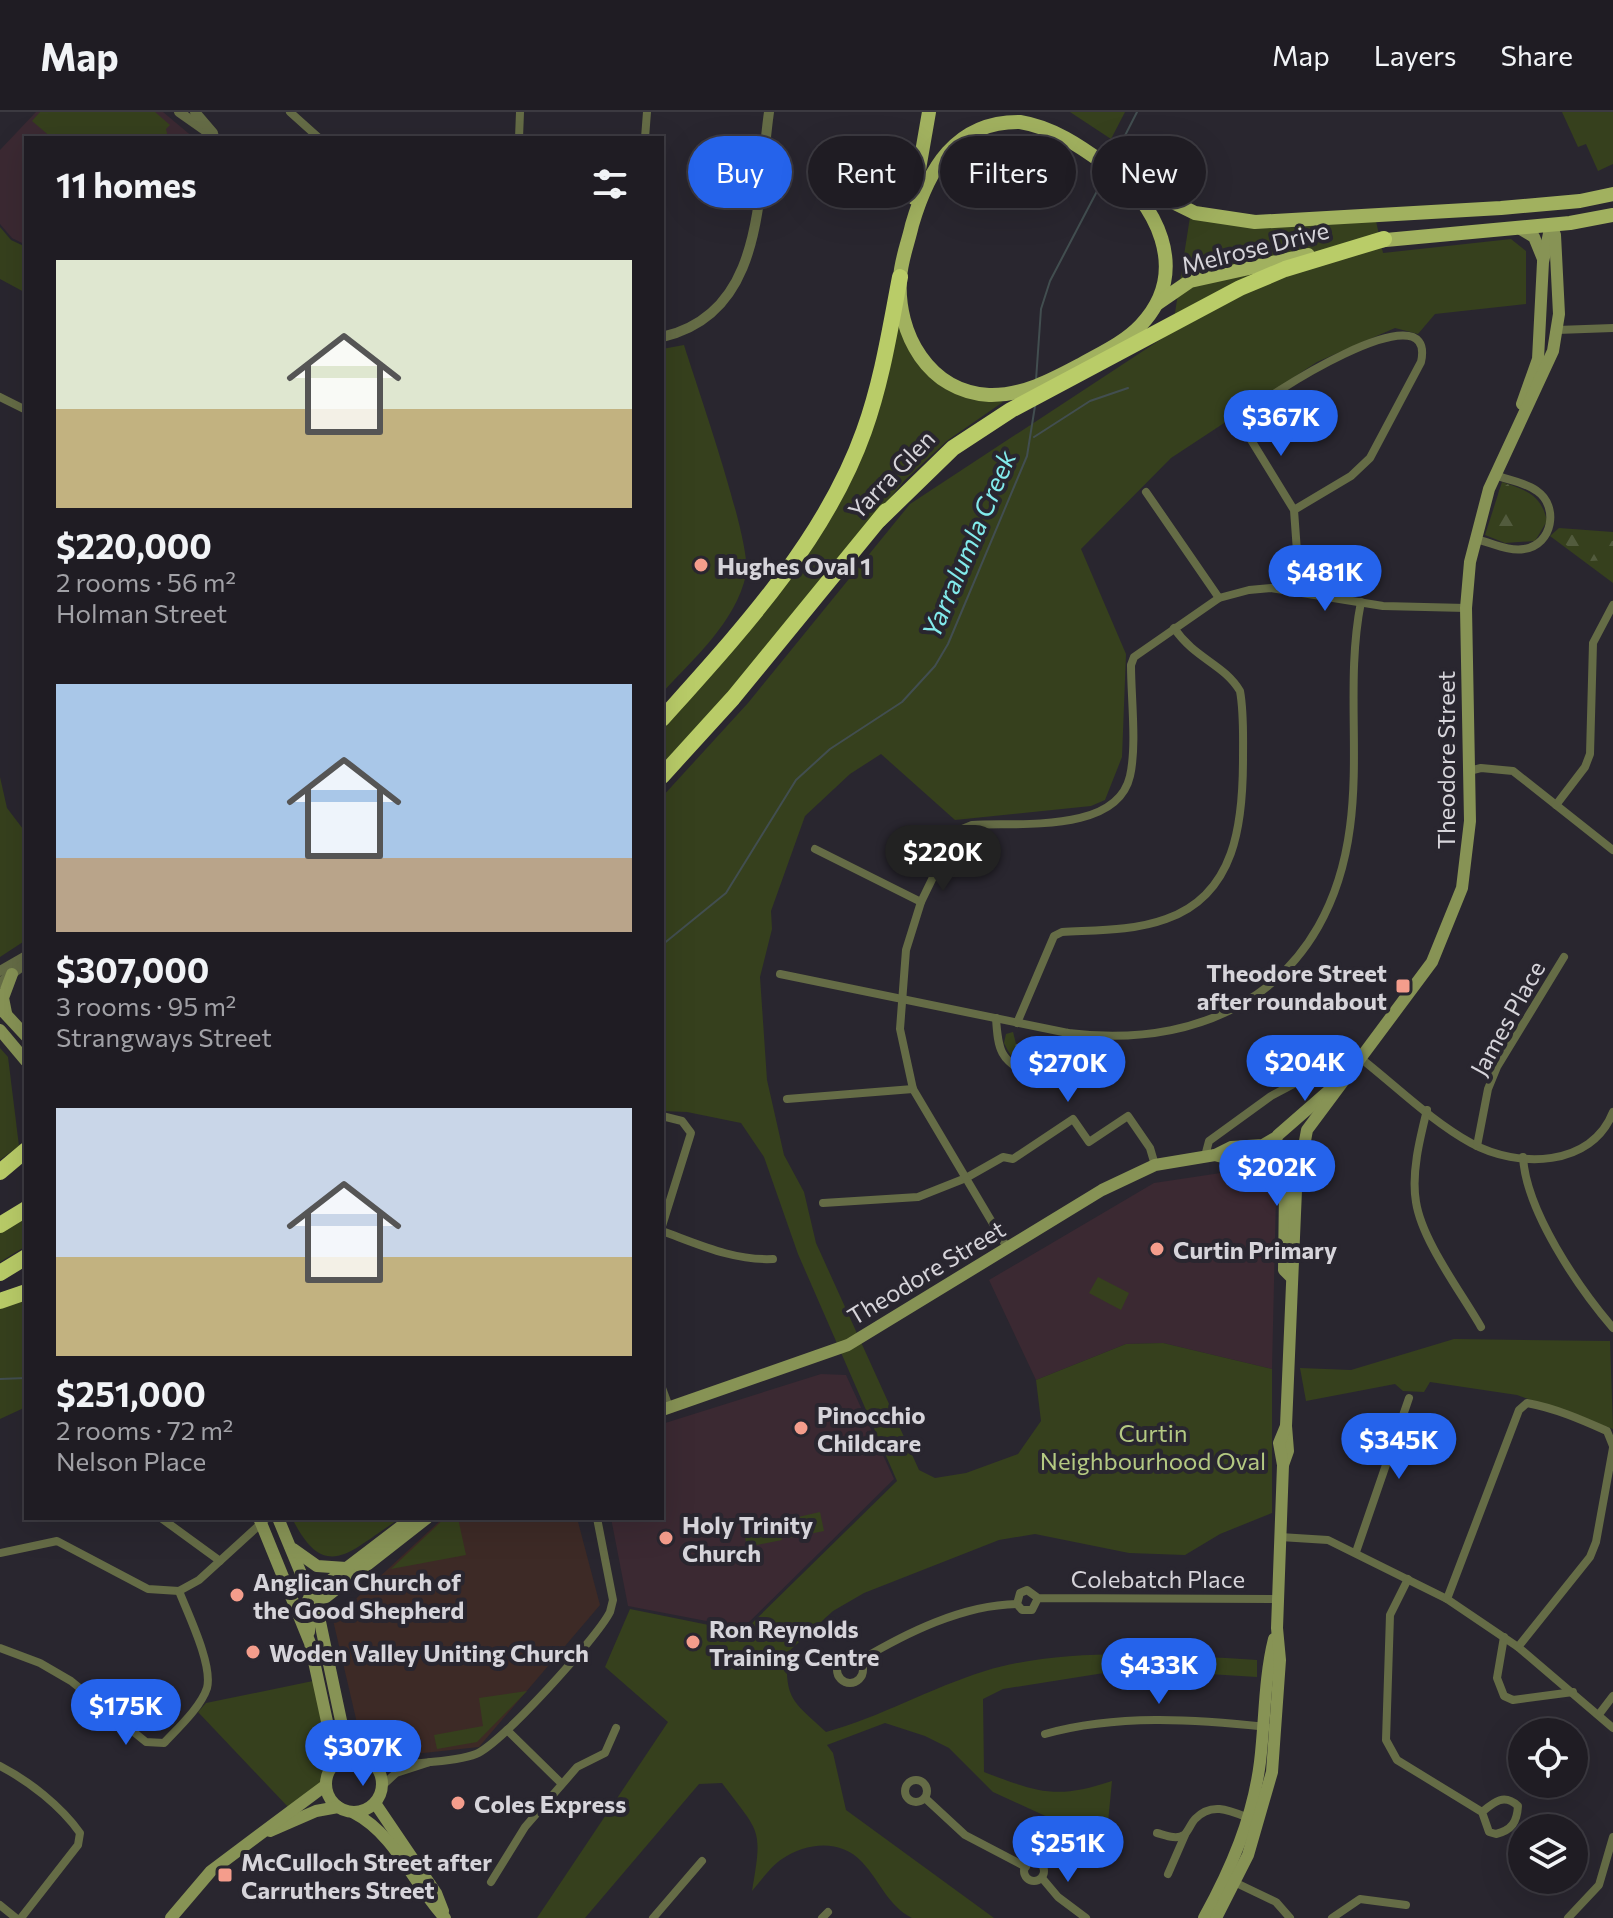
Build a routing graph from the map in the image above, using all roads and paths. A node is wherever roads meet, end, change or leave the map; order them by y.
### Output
1 (179, 112) edge
2 (195, 112) edge
3 (290, 112) edge
4 (520, 112) edge
5 (647, 112) edge
6 (769, 112) edge
7 (929, 112) edge
8 (1016, 112) edge
9 (1037, 127) junction
10 (214, 136) edge
11 (215, 136) edge
12 (317, 136) edge
13 (519, 136) edge
14 (645, 136) edge
15 (1092, 154) edge
16 (1613, 194) edge
17 (1580, 201) junction
18 (1148, 208) edge
19 (1184, 208) edge
20 (1501, 208) junction
21 (1613, 215) edge
22 (1551, 224) junction
23 (1519, 227) junction
24 (1384, 239) junction
25 (1543, 262) junction
26 (901, 269) junction
27 (1153, 308) junction
28 (1539, 328) junction
29 (1613, 328) edge
30 (1557, 330) junction
31 (664, 336) edge
32 (1541, 363) junction
33 (1058, 379) junction
34 (0, 397) edge
35 (1010, 402) junction
36 (1525, 408) junction
37 (24, 409) edge
38 (1492, 474) junction
39 (1146, 492) dead end
40 (1294, 510) junction
41 (1472, 538) junction
42 (1300, 593) junction
43 (1219, 598) junction
44 (1361, 602) junction
45 (1613, 605) edge
46 (1466, 608) junction
47 (1174, 628) junction
48 (664, 717) edge
49 (1469, 771) junction
50 (664, 774) edge
51 (1556, 805) junction
52 (815, 849) dead end
53 (1613, 850) edge
54 (921, 902) junction
55 (1564, 957) dead end
56 (24, 958) edge
57 (6, 972) edge
58 (780, 974) dead end
59 (0, 983) edge
60 (900, 999) junction
61 (3, 1010) edge
62 (996, 1018) junction
63 (1017, 1023) junction
64 (0, 1030) edge
65 (1068, 1033) junction
66 (24, 1034) edge
67 (1359, 1057) junction
68 (24, 1059) edge
69 (1347, 1073) junction
70 (913, 1089) junction
71 (787, 1099) dead end
72 (1427, 1110) junction
73 (1613, 1112) edge
74 (664, 1116) edge
75 (1278, 1135) junction
76 (1609, 1135) edge
77 (1477, 1146) junction
78 (1303, 1149) junction
79 (24, 1152) edge
80 (1210, 1156) junction
81 (1278, 1156) junction
82 (1523, 1157) junction
83 (1155, 1165) junction
84 (0, 1172) edge
85 (966, 1178) junction
86 (823, 1203) dead end
87 (24, 1210) edge
88 (664, 1221) edge
89 (0, 1225) edge
90 (664, 1229) edge
91 (1008, 1249) junction
92 (24, 1258) edge
93 (773, 1259) dead end
94 (0, 1273) edge
95 (1290, 1276) junction
96 (24, 1293) edge
97 (0, 1301) edge
98 (1481, 1327) dead end
99 (1613, 1328) edge
100 (1409, 1398) dead end
101 (665, 1408) edge
102 (1613, 1447) edge
103 (164, 1520) edge
104 (262, 1520) edge
105 (279, 1520) edge
106 (418, 1520) edge
107 (419, 1520) edge
108 (597, 1520) edge
109 (1280, 1537) junction
110 (289, 1542) junction
111 (1356, 1552) junction
112 (0, 1553) edge
113 (220, 1561) junction
114 (346, 1568) junction
115 (286, 1579) junction
116 (1408, 1579) junction
117 (179, 1591) junction
118 (1038, 1598) junction
119 (1278, 1599) junction
120 (1447, 1599) junction
121 (313, 1602) junction
122 (1017, 1604) junction
123 (1504, 1637) junction
124 (310, 1643) junction
125 (1518, 1647) junction
126 (0, 1648) edge
127 (859, 1661) dead end
128 (1573, 1692) junction
129 (1613, 1696) edge
130 (1600, 1713) junction
131 (616, 1728) dead end
132 (1269, 1728) junction
133 (1613, 1728) edge
134 (507, 1730) junction
135 (1045, 1734) dead end
136 (359, 1757) junction
137 (431, 1762) junction
138 (336, 1763) junction
139 (372, 1763) junction
140 (0, 1766) edge
141 (561, 1783) junction
142 (326, 1785) junction
143 (382, 1786) junction
144 (925, 1798) dead end
145 (375, 1803) junction
146 (338, 1807) junction
147 (1482, 1812) junction
148 (354, 1813) junction
149 (1254, 1820) junction
150 (266, 1832) junction
151 (1157, 1833) dead end
152 (1185, 1835) junction
153 (1613, 1841) edge
154 (702, 1861) dead end
155 (1026, 1867) junction
156 (1168, 1874) dead end
157 (1042, 1878) junction
158 (1231, 1880) junction
159 (491, 1882) dead end
160 (0, 1905) edge
161 (1406, 1905) dead end
162 (18, 1918) edge
163 (171, 1918) edge
164 (653, 1918) edge
165 (1086, 1918) edge
166 (1204, 1918) edge
167 (1216, 1918) edge
168 (1290, 1918) edge
169 (1332, 1918) edge
170 (1568, 1918) edge

1 - 10 street
2 - 11 street
3 - 12 street
4 - 13 street
5 - 14 street
6 - 31 street
7 - 26 main road
8 - 9 main road
9 - 15 main road, Melrose Drive
9 - 26 main road
16 - 17 main road, Melrose Drive
17 - 20 main road, Melrose Drive
17 - 22 main road
18 - 27 main road
19 - 20 main road, Melrose Drive
20 - 22 main road
21 - 22 main road, Melrose Drive
22 - 23 main road, Melrose Drive
22 - 25 main road, Theodore Street
22 - 30 main road
23 - 24 main road, Melrose Drive
23 - 25 main road
24 - 27 main road, Melrose Drive
24 - 33 highway
25 - 28 main road, Theodore Street
26 - 35 main road
26 - 48 highway, Yarra Glen
27 - 33 main road
28 - 30 main road
28 - 32 main road, Theodore Street
29 - 30 street
30 - 32 main road
32 - 36 main road, Theodore Street
32 - 36 main road, Theodore Street
33 - 35 highway
34 - 37 street
35 - 50 highway, Yarra Glen
36 - 38 main road, Theodore Street
38 - 41 main road, Theodore Street
38 - 41 street
39 - 43 street
40 - 40 street
40 - 42 street
41 - 46 main road, Theodore Street
42 - 43 street
42 - 44 street
43 - 47 street
44 - 46 street
44 - 65 street
45 - 51 street
46 - 49 main road, Theodore Street
47 - 54 street
47 - 63 street
49 - 51 street
49 - 67 main road, Theodore Street
51 - 53 street
52 - 54 street
54 - 60 street
55 - 77 street, James Place
56 - 57 street
57 - 59 street
57 - 61 main road
58 - 60 street
60 - 62 street
60 - 70 street
61 - 66 main road
62 - 63 street
62 - 65 street
63 - 65 street
64 - 68 main road
67 - 69 main road, Theodore Street
67 - 72 street
69 - 75 main road, Theodore Street
69 - 78 main road, Theodore Street
69 - 80 street
70 - 71 street
70 - 85 street
72 - 77 street
72 - 98 street
73 - 76 street
74 - 88 street
75 - 78 main road
75 - 80 main road, Theodore Street
75 - 81 main road
76 - 82 street
77 - 82 street
78 - 81 main road, Theodore Street
78 - 95 main road, Theodore Street
79 - 84 highway
80 - 81 main road, Theodore Street
80 - 83 main road, Theodore Street
81 - 95 main road
82 - 99 street
83 - 85 street
83 - 91 main road, Theodore Street
85 - 86 street
85 - 91 street
87 - 89 highway
90 - 93 street
91 - 101 main road, Theodore Street
92 - 94 highway
95 - 109 main road
96 - 97 highway
100 - 111 street
102 - 120 street
102 - 125 street
103 - 113 street
104 - 113 street
104 - 115 main road
105 - 110 main road
106 - 114 main road
107 - 121 main road
108 - 134 street
109 - 111 street
109 - 119 main road
110 - 114 main road
110 - 121 main road
111 - 116 street
112 - 117 street
113 - 117 street
114 - 121 main road
115 - 121 main road
115 - 124 main road
116 - 120 street
116 - 147 street
117 - 126 street
118 - 119 street, Colebatch Place
118 - 122 street, Colebatch Place
118 - 122 street, Colebatch Place
119 - 132 main road
120 - 123 street
121 - 124 main road
121 - 136 main road
122 - 127 street, Colebatch Place
123 - 125 street
123 - 128 street
124 - 138 main road
125 - 128 street
128 - 130 street
129 - 130 street
130 - 133 street
131 - 141 street
132 - 135 street
132 - 149 main road
134 - 137 street
134 - 141 street
136 - 138 main road
136 - 139 main road
137 - 139 street
137 - 143 street
138 - 142 main road
139 - 143 main road
140 - 162 street
141 - 159 street
142 - 146 main road
142 - 150 main road
143 - 145 main road
144 - 155 street
145 - 148 main road
145 - 148 main road
146 - 148 main road
146 - 150 main road
147 - 147 street
149 - 152 street
149 - 158 main road
150 - 163 main road
151 - 152 street
152 - 156 street
153 - 170 street
154 - 164 street
155 - 157 street
155 - 157 street
157 - 165 street
158 - 166 main road
158 - 167 main road
158 - 168 street
160 - 162 street
161 - 169 street

